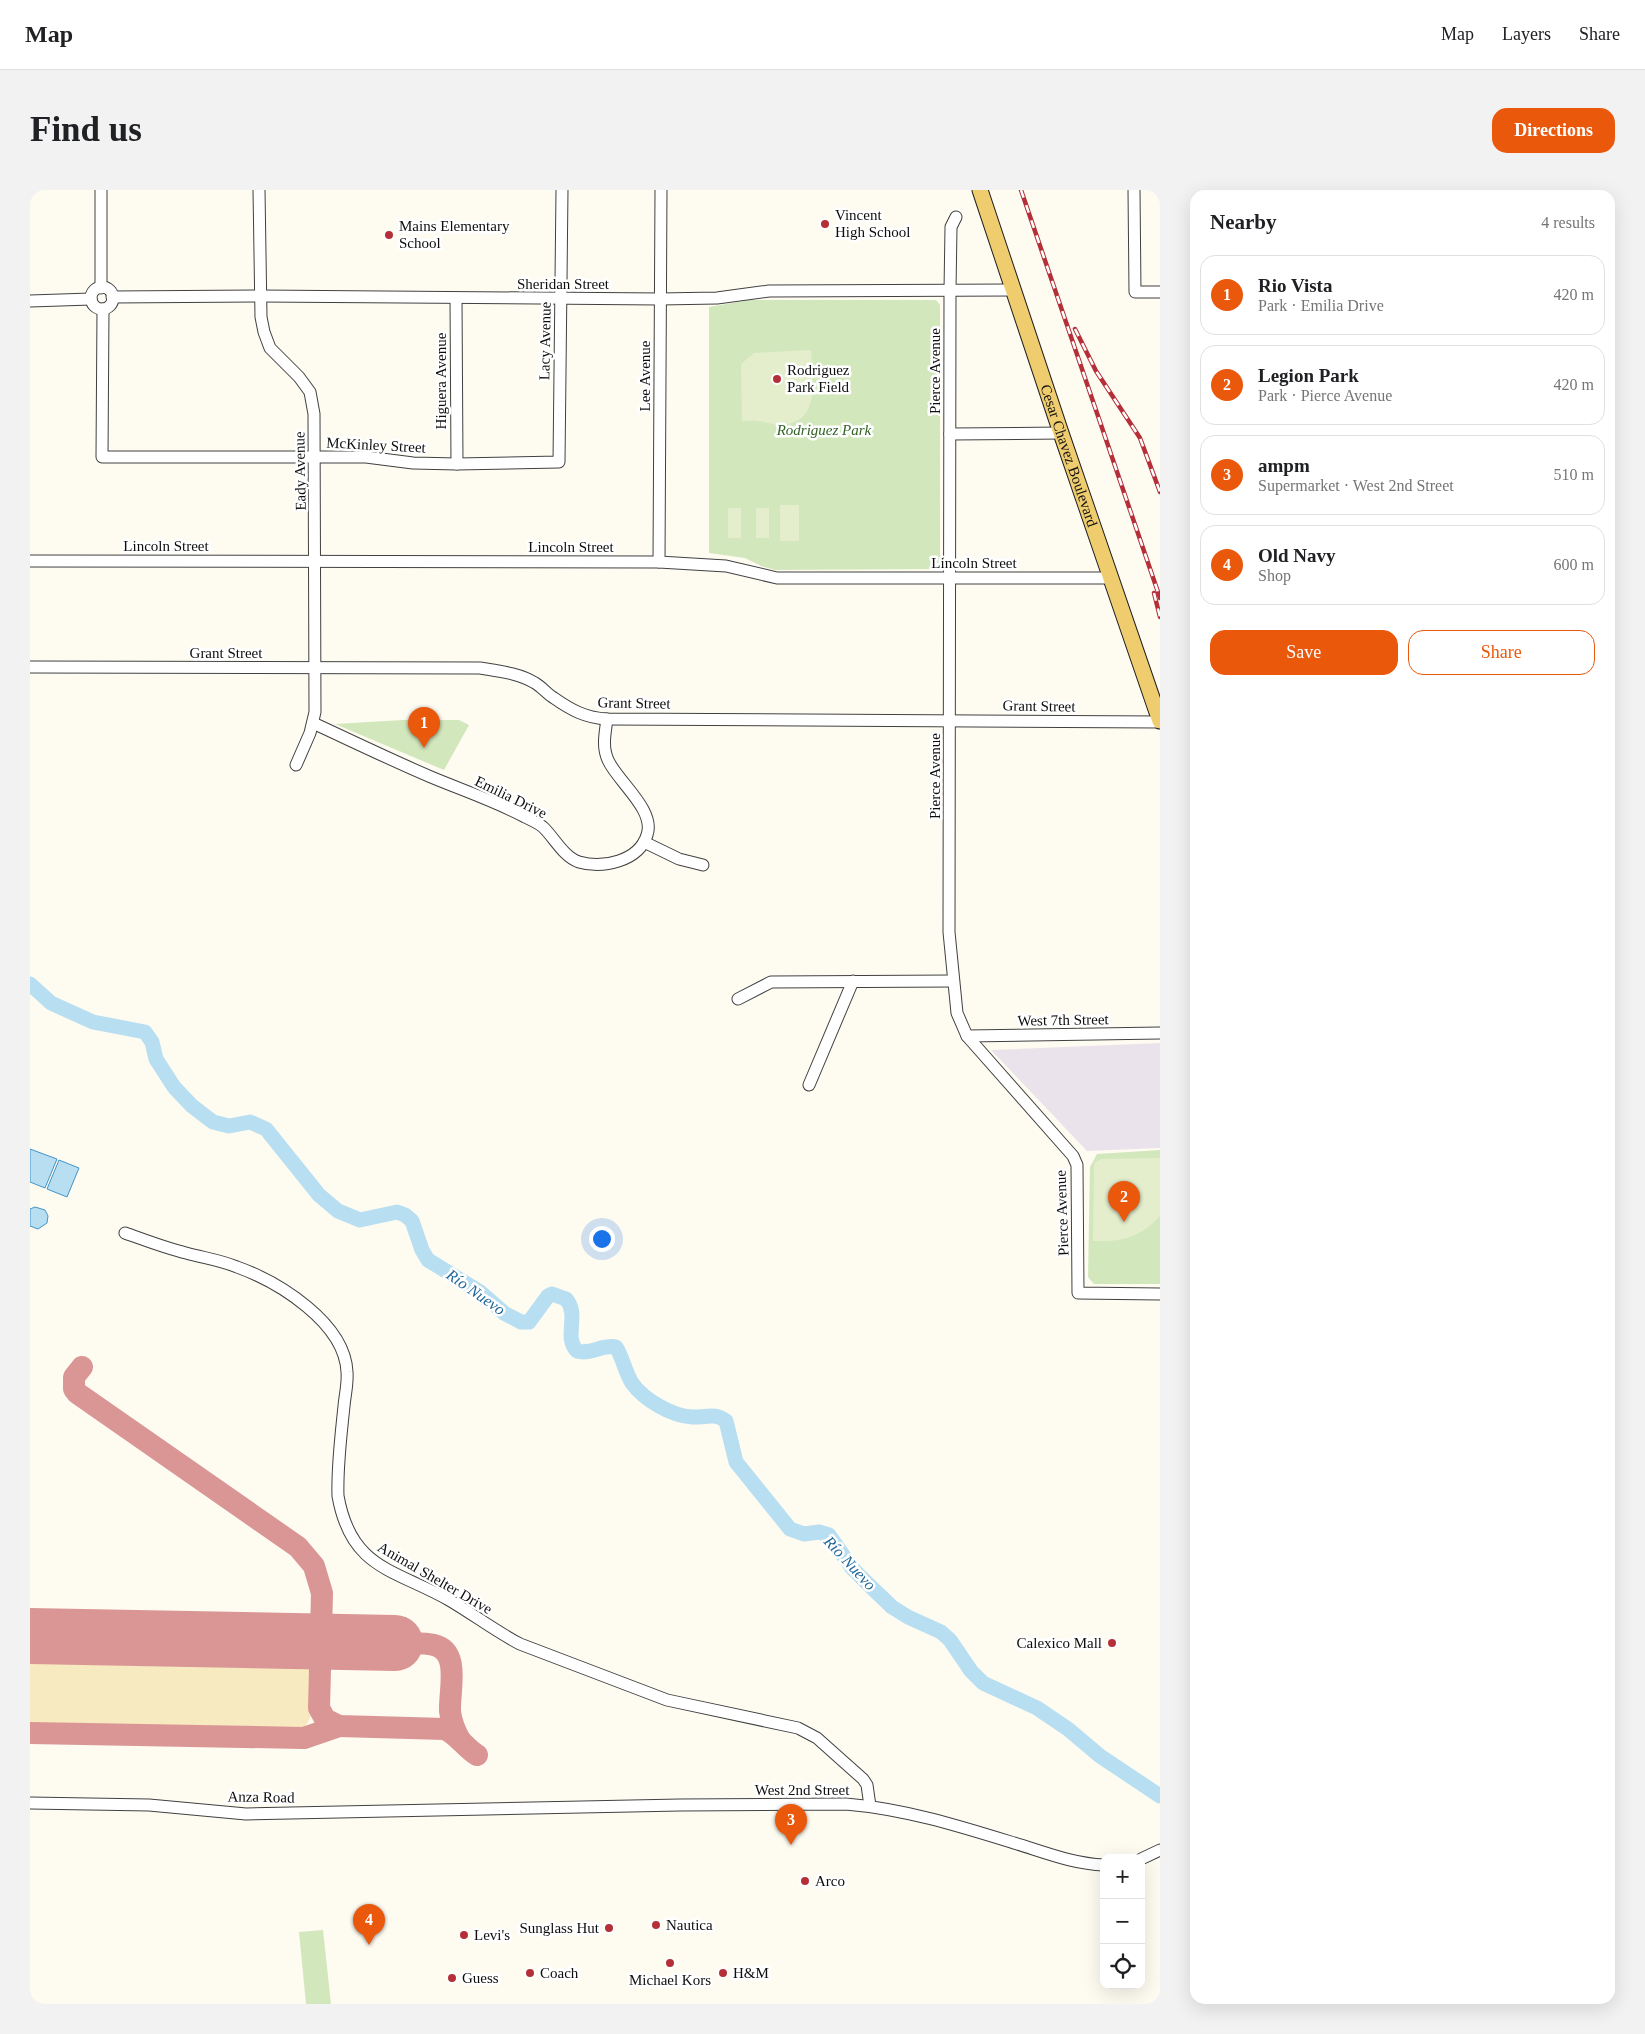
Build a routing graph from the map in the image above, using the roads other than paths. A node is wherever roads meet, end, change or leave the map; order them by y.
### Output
1 (101, 190) edge
2 (260, 190) edge
3 (562, 190) edge
4 (661, 190) edge
5 (980, 190) edge
6 (1134, 190) edge
7 (956, 217) dead end
8 (101, 288) junction
9 (1013, 290) junction
10 (950, 291) junction
11 (1160, 292) edge
12 (260, 296) junction
13 (112, 297) junction
14 (91, 298) junction
15 (456, 298) junction
16 (560, 299) junction
17 (660, 299) junction
18 (30, 301) edge
19 (102, 309) junction
20 (950, 434) junction
21 (1061, 434) junction
22 (315, 457) junction
23 (559, 462) joint
24 (457, 464) junction
25 (30, 561) edge
26 (316, 561) junction
27 (659, 562) junction
28 (949, 578) junction
29 (1110, 578) junction
30 (30, 667) edge
31 (316, 668) junction
32 (607, 719) junction
33 (950, 720) junction
34 (1160, 722) edge
35 (313, 724) junction
36 (296, 765) dead end
37 (644, 842) junction
38 (703, 865) dead end
39 (853, 981) junction
40 (954, 981) junction
41 (738, 999) dead end
42 (1160, 1033) edge
43 (967, 1036) junction
44 (809, 1085) dead end
45 (125, 1233) dead end
46 (1160, 1294) edge
47 (30, 1803) edge
48 (870, 1806) junction
49 (492, 1809) joint
50 (1160, 1850) edge
51 (1145, 1857) edge
52 (1100, 1864) edge

1 - 8 street
2 - 12 street, Eady Avenue
3 - 16 street, Lacy Avenue
4 - 17 street, Lee Avenue
5 - 9 main road, Cesar Chavez Boulevard
6 - 11 street
7 - 10 street, Pierce Avenue
8 - 13 street
8 - 14 street
9 - 10 street, Sheridan Street
9 - 21 main road, Cesar Chavez Boulevard
10 - 17 street, Sheridan Street
10 - 20 street, Pierce Avenue
12 - 13 street, Sheridan Street
12 - 15 street, Sheridan Street
12 - 22 street, Eady Avenue
13 - 19 street
14 - 18 street
14 - 19 street
15 - 16 street, Sheridan Street
15 - 24 street, Higuera Avenue
16 - 17 street, Sheridan Street
16 - 23 street, Lacy Avenue
17 - 27 street, Lee Avenue
19 - 22 street, McKinley Street
20 - 21 street
20 - 28 street, Pierce Avenue
21 - 29 main road, Cesar Chavez Boulevard
22 - 24 street, McKinley Street
22 - 26 street, Eady Avenue
23 - 24 street, McKinley Street
25 - 26 street, Lincoln Street
26 - 27 street, Lincoln Street
26 - 31 street, Eady Avenue
27 - 28 street, Lincoln Street
28 - 29 street, Lincoln Street
28 - 33 street, Pierce Avenue
29 - 34 main road, Cesar Chavez Boulevard
30 - 31 street, Grant Street
31 - 32 street, Grant Street
31 - 35 street, Eady Avenue
32 - 33 street, Grant Street
32 - 37 street
33 - 34 street, Grant Street
33 - 40 street, Pierce Avenue
35 - 36 street, Eady Avenue
35 - 37 street, Emilia Drive
37 - 38 street
39 - 40 street
39 - 41 street
39 - 44 street
40 - 43 street, Pierce Avenue
42 - 43 street, West 7th Street
43 - 46 street, Pierce Avenue
45 - 48 street, Animal Shelter Drive
47 - 49 street, Anza Road
48 - 49 street, West 2nd Street
48 - 52 street, West 2nd Street
50 - 51 street

